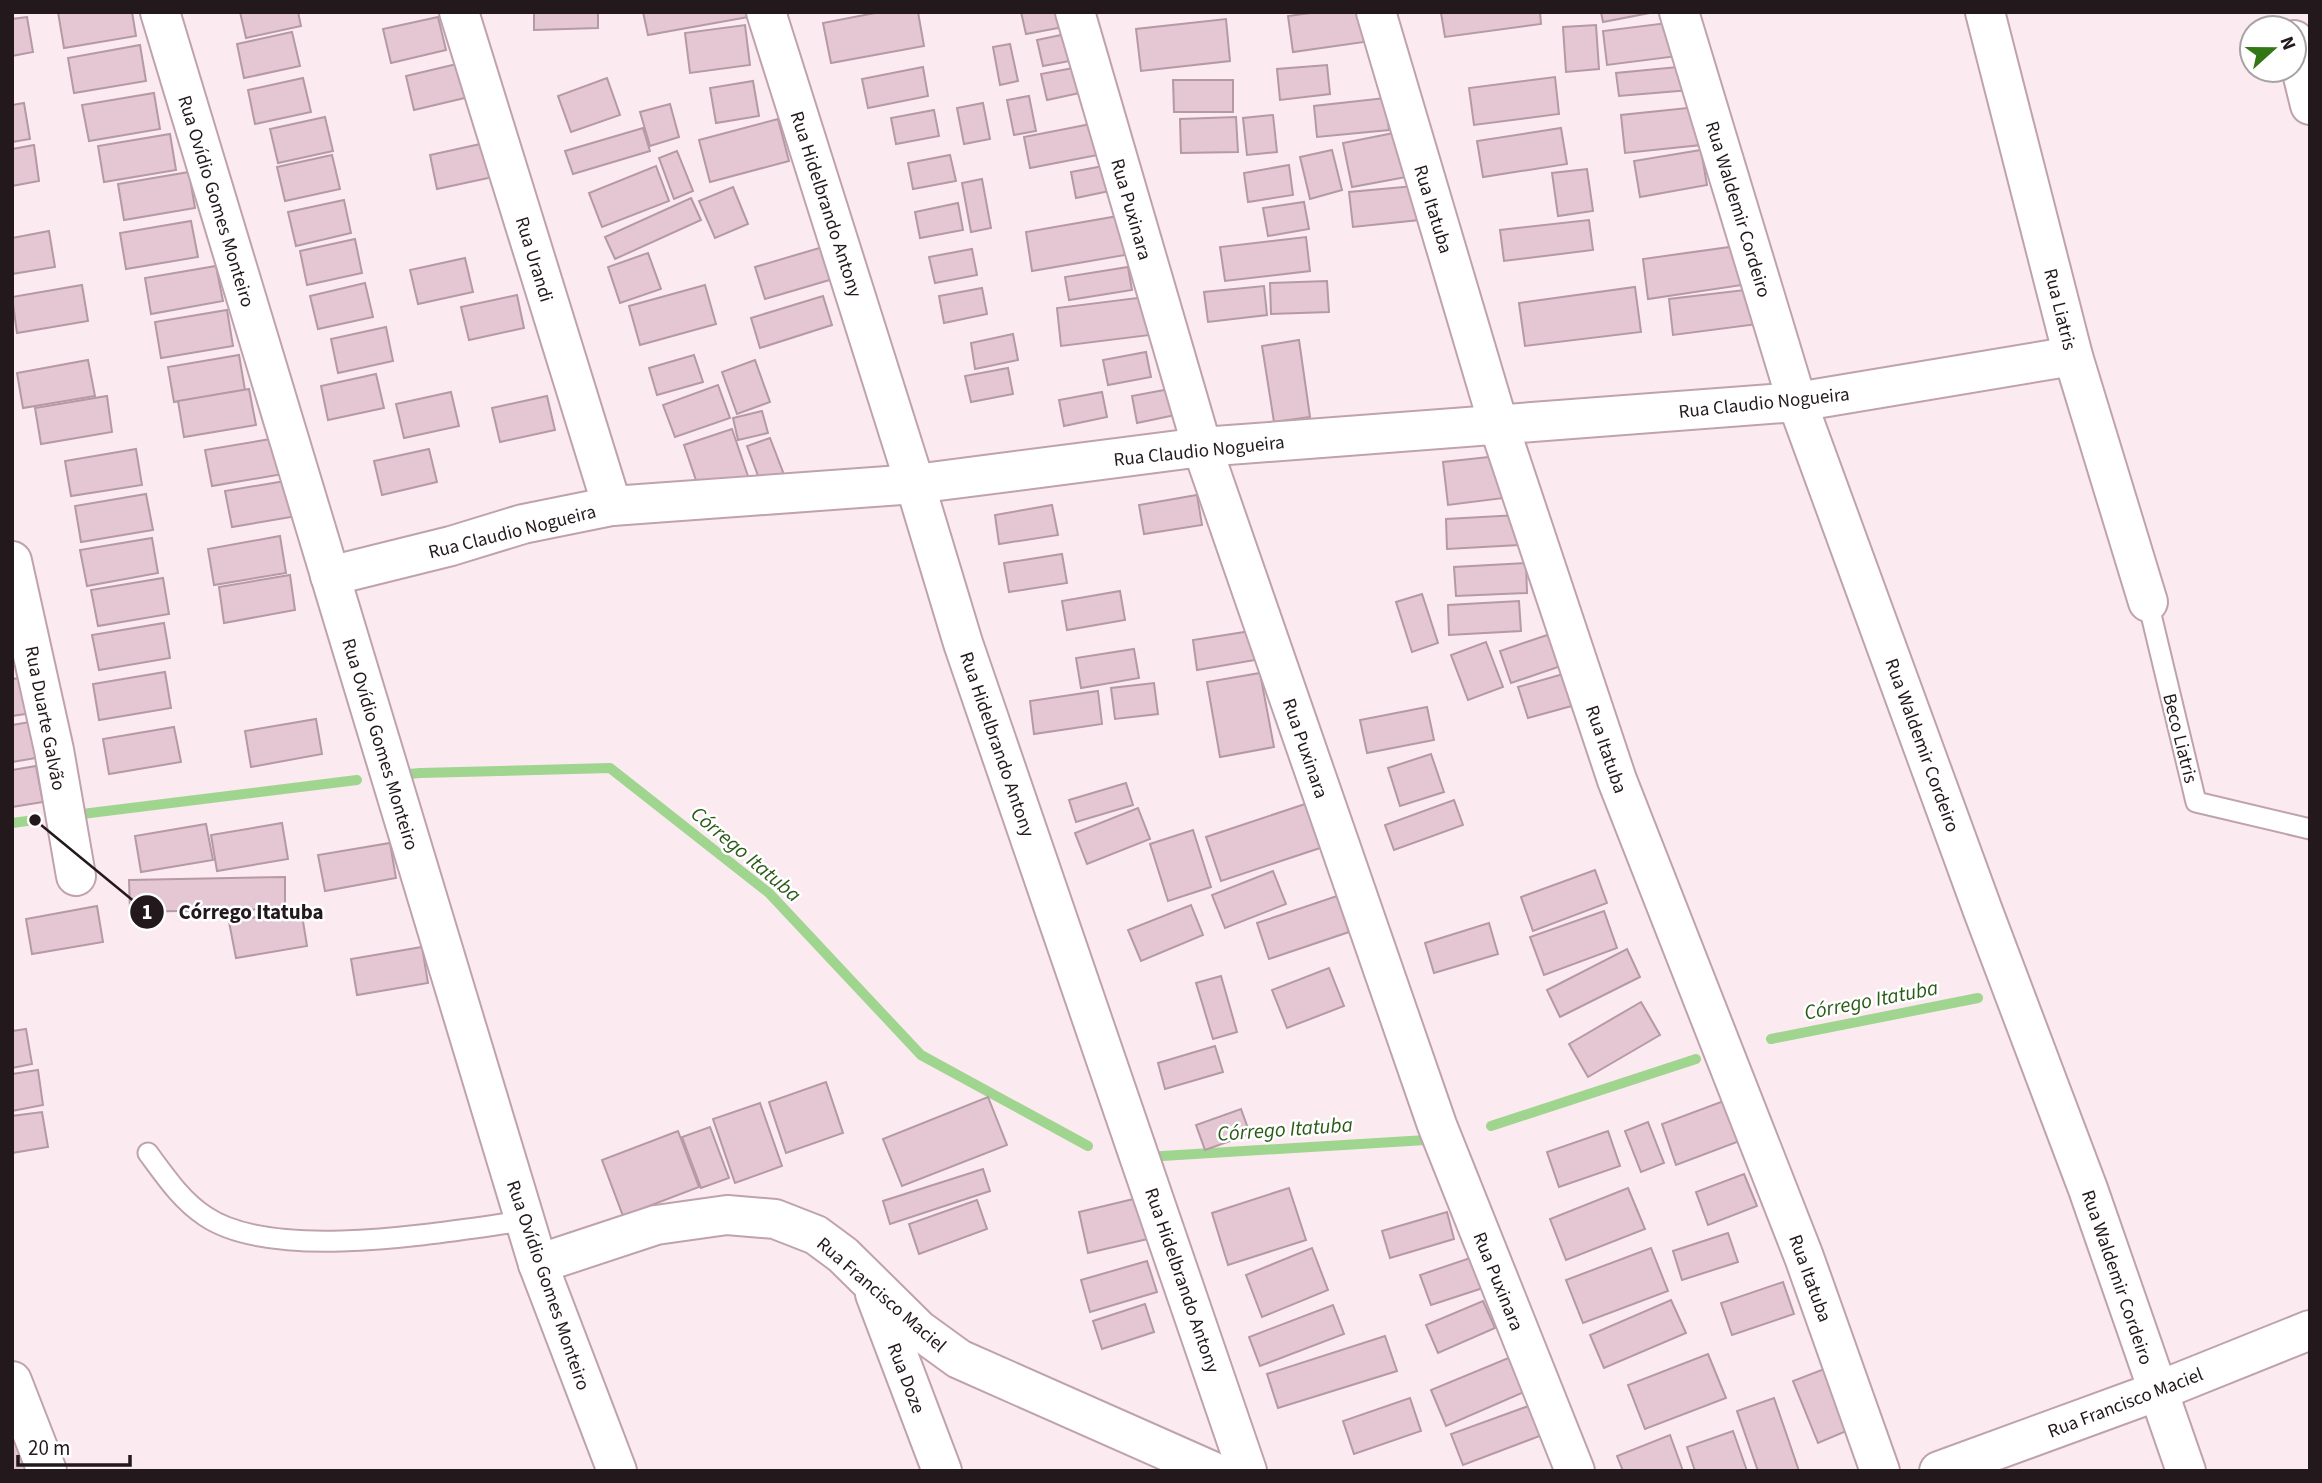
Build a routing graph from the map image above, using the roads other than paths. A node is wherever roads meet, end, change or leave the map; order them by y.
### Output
1 (160, 12) edge
2 (459, 12) edge
3 (766, 12) edge
4 (1075, 12) edge
5 (1376, 12) edge
6 (1679, 12) edge
7 (1985, 12) edge
8 (2305, 84) edge
9 (2310, 105) edge
10 (2073, 356) junction
11 (1797, 402) junction
12 (1498, 423) junction
13 (1202, 447) junction
14 (915, 484) junction
15 (612, 506) junction
16 (12, 561) edge
17 (330, 576) junction
18 (2148, 602) joint
19 (2310, 829) edge
20 (76, 876) dead end
21 (148, 1153) dead end
22 (524, 1221) junction
23 (538, 1264) junction
24 (872, 1286) junction
25 (2310, 1330) edge
26 (12, 1381) edge
27 (2158, 1391) junction
28 (47, 1471) edge
29 (617, 1471) edge
30 (942, 1471) edge
31 (1212, 1471) edge
32 (1247, 1471) edge
33 (1575, 1471) edge
34 (1880, 1471) edge
35 (1939, 1471) edge
36 (2186, 1471) edge

1 - 17 street, Rua Ovídio Gomes Monteiro
2 - 15 street, Rua Urandi
3 - 14 street, Rua Hidelbrando Antony
4 - 13 street, Rua Puxinara
5 - 12 street, Rua Itatuba
6 - 11 street, Rua Waldemir Cordeiro
7 - 10 street, Rua Liatris
8 - 9 street
10 - 11 street, Rua Claudio Nogueira
10 - 18 street, Rua Liatris
11 - 12 street, Rua Claudio Nogueira
11 - 27 street, Rua Waldemir Cordeiro
12 - 13 street, Rua Claudio Nogueira
12 - 34 street, Rua Itatuba
13 - 14 street, Rua Claudio Nogueira
13 - 33 street, Rua Puxinara
14 - 15 street, Rua Claudio Nogueira
14 - 32 street, Rua Hidelbrando Antony
15 - 17 street, Rua Claudio Nogueira
16 - 20 street, Rua Duarte Galvão
17 - 22 street, Rua Ovídio Gomes Monteiro
18 - 19 lane, Beco Liatris
21 - 22 lane
22 - 23 street, Rua Ovídio Gomes Monteiro
23 - 24 street, Rua Francisco Maciel
23 - 29 street, Rua Ovídio Gomes Monteiro
24 - 30 street, Rua Doze
24 - 31 street, Rua Francisco Maciel
25 - 27 street, Rua Francisco Maciel
26 - 28 street
27 - 35 street, Rua Francisco Maciel
27 - 36 street, Rua Waldemir Cordeiro

